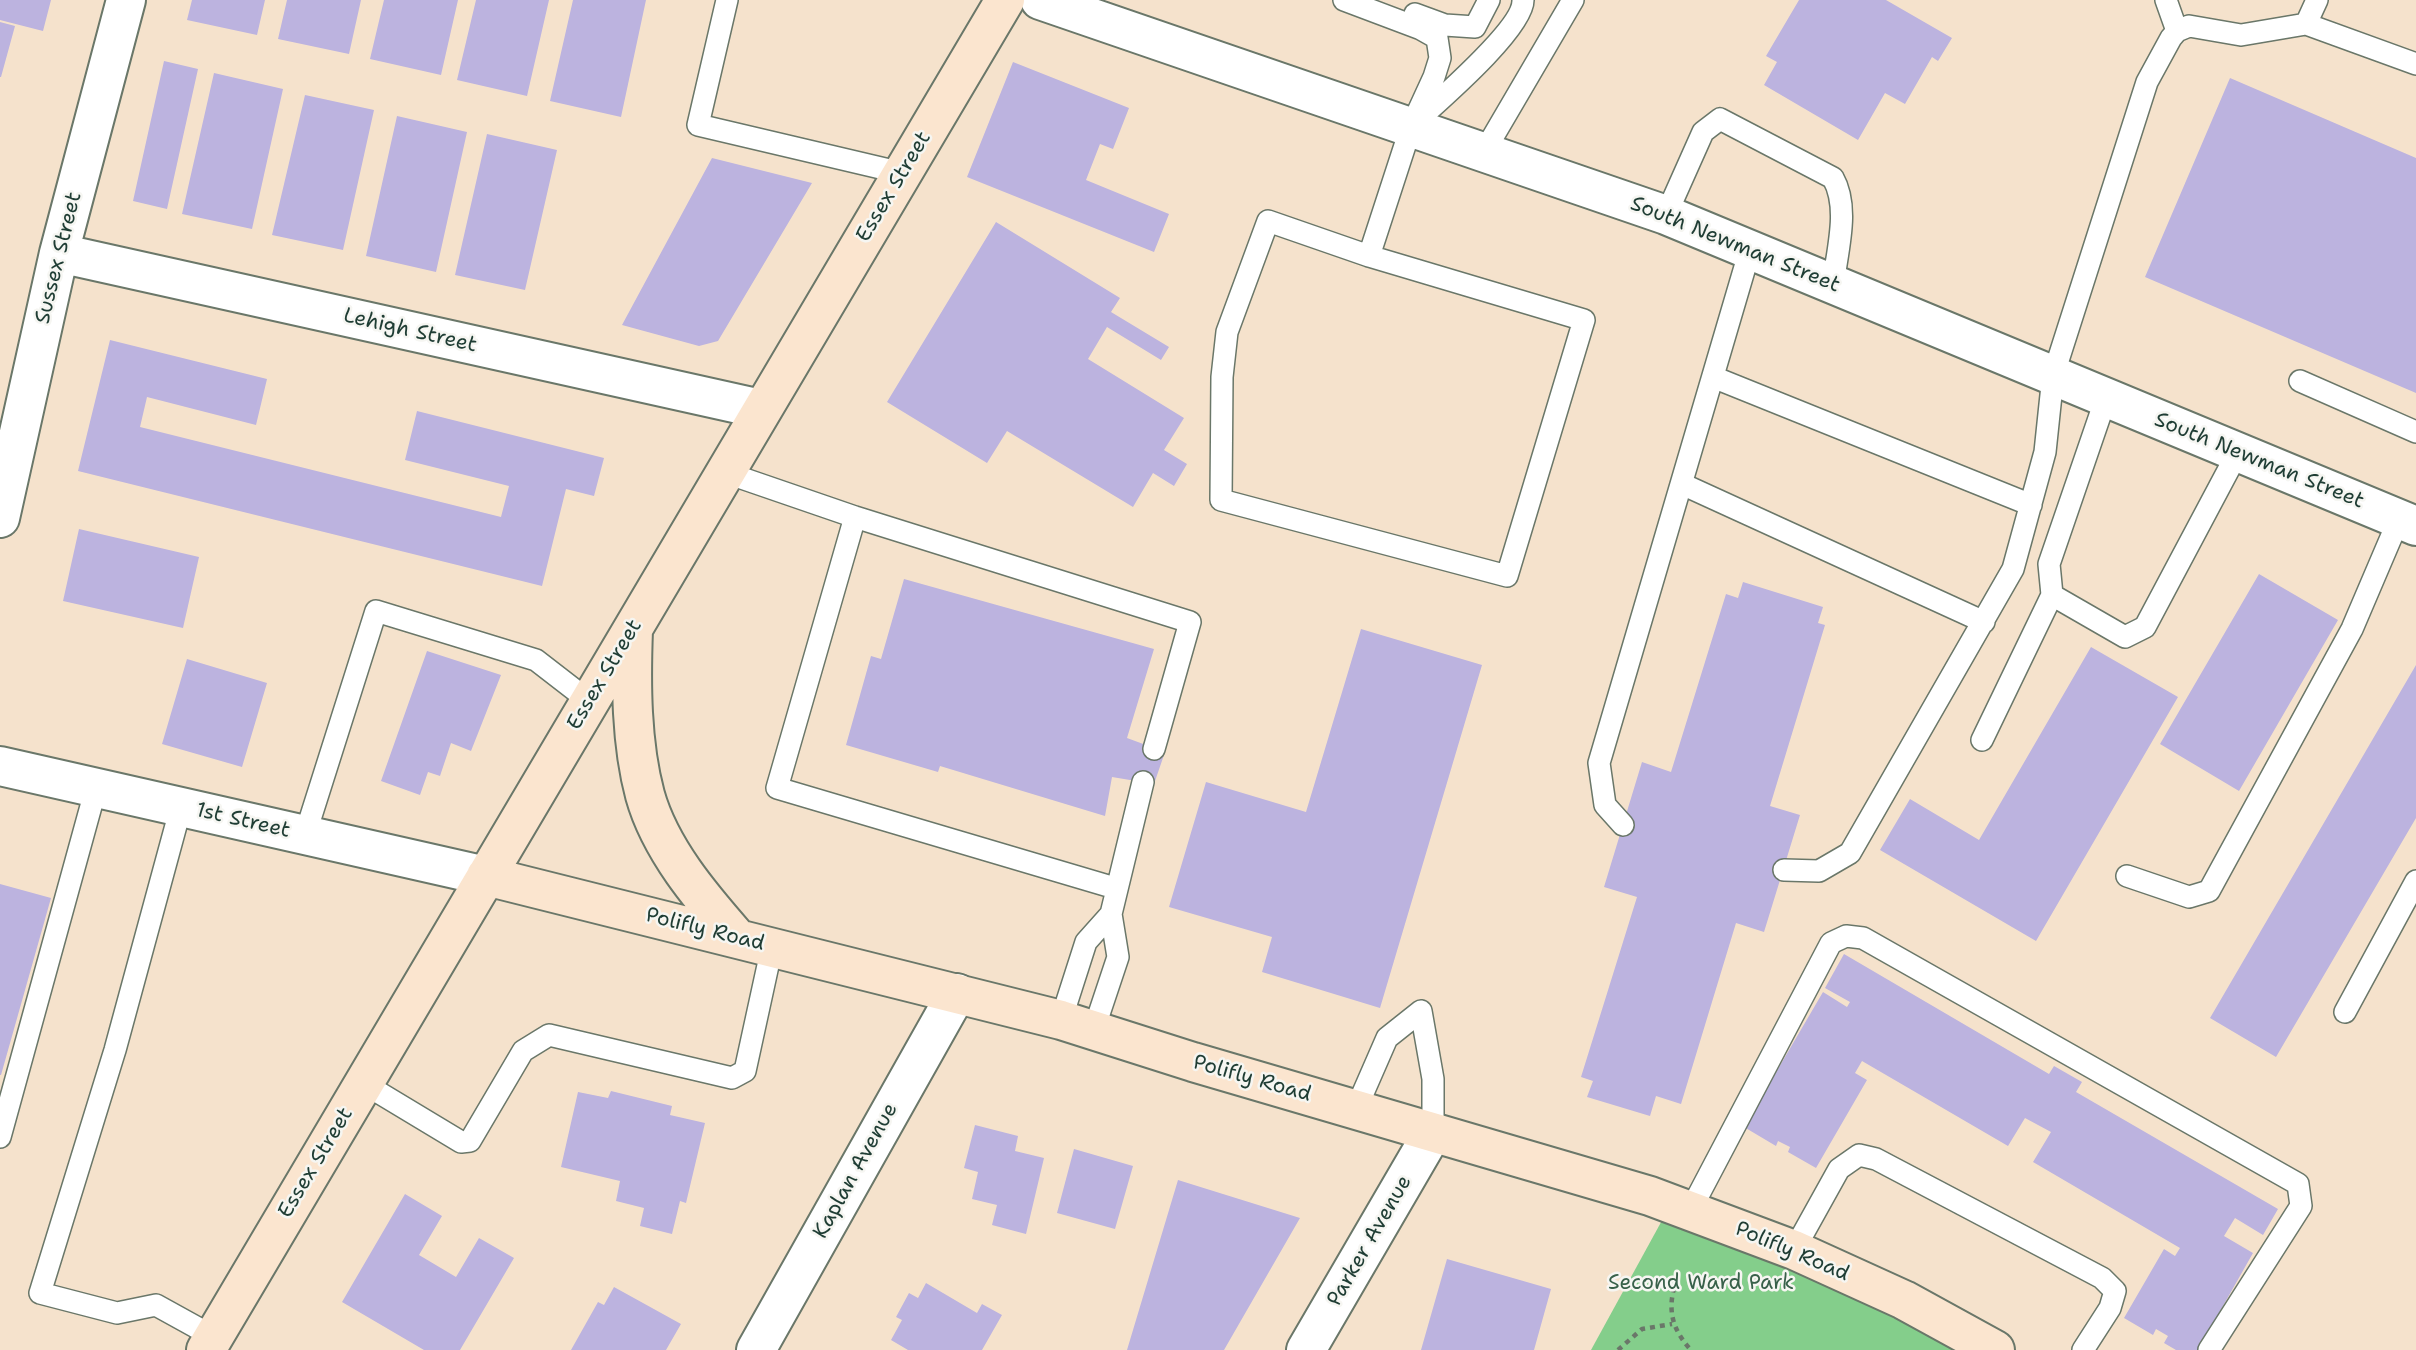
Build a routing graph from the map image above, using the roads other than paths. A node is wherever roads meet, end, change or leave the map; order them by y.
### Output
1 (126, 0) edge
2 (727, 0) edge
3 (1005, 0) edge
4 (1040, 0) edge
5 (1344, 0) edge
6 (1376, 0) edge
7 (1489, 0) edge
8 (1523, 0) edge
9 (1573, 0) edge
10 (2166, 0) edge
11 (2317, 0) edge
12 (2306, 24) junction
13 (2177, 31) junction
14 (2416, 64) edge
15 (1411, 127) junction
16 (1484, 152) junction
17 (902, 173) junction
18 (1666, 215) junction
19 (1750, 250) junction
20 (59, 253) junction
21 (1368, 256) junction
22 (1833, 285) junction
23 (2053, 376) junction
24 (1713, 377) junction
25 (2300, 381) dead end
26 (2106, 398) junction
27 (761, 409) junction
28 (2416, 432) edge
29 (2238, 452) junction
30 (724, 472) junction
31 (1682, 484) junction
32 (2031, 505) junction
33 (855, 517) junction
34 (0, 518) edge
35 (2407, 522) edge
36 (2052, 595) junction
37 (1984, 622) junction
38 (634, 626) junction
39 (589, 701) junction
40 (1982, 740) dead end
41 (1154, 749) dead end
42 (0, 766) edge
43 (1143, 782) dead end
44 (96, 788) junction
45 (181, 807) junction
46 (1623, 825) dead end
47 (305, 835) junction
48 (1784, 870) dead end
49 (486, 876) junction
50 (2127, 876) dead end
51 (2416, 881) edge
52 (1115, 888) junction
53 (1111, 914) junction
54 (754, 943) junction
55 (957, 993) junction
56 (2344, 1012) dead end
57 (1077, 1024) junction
58 (363, 1083) junction
59 (1356, 1109) junction
60 (1433, 1132) junction
61 (0, 1137) edge
62 (1690, 1211) junction
63 (1794, 1250) junction
64 (210, 1343) edge
65 (756, 1350) edge
66 (1306, 1350) edge
67 (1996, 1350) edge
68 (2082, 1350) edge
69 (2209, 1350) edge

1 - 20 street, Sussex Street
2 - 17 lane
3 - 17 main road, Essex Street
4 - 15 street, South Newman Street
5 - 15 lane
6 - 7 lane
8 - 15 lane
9 - 16 lane
10 - 13 lane
11 - 12 lane
12 - 13 lane
12 - 14 lane
13 - 23 lane
15 - 16 street, South Newman Street
15 - 21 lane
16 - 18 street, South Newman Street
17 - 27 main road, Essex Street
18 - 19 street, South Newman Street
18 - 22 lane
19 - 22 street, South Newman Street
19 - 24 lane
20 - 27 street, Lehigh Street
20 - 34 street, Sussex Street
21 - 21 lane
22 - 23 street, South Newman Street
23 - 26 street, South Newman Street
23 - 32 lane
24 - 31 lane
24 - 32 lane
25 - 28 lane
26 - 29 street, South Newman Street
26 - 36 lane
27 - 30 main road, Essex Street
29 - 35 street, South Newman Street
29 - 36 lane
30 - 33 lane
30 - 38 main road, Essex Street
31 - 37 lane
31 - 46 lane
32 - 37 lane
33 - 41 lane
33 - 52 lane
35 - 50 lane
36 - 40 lane
37 - 48 lane
38 - 39 main road, Essex Street
38 - 54 main road
39 - 47 lane
39 - 49 main road, Essex Street
42 - 44 street, 1st Street
43 - 52 lane
44 - 45 street, 1st Street
44 - 61 lane
45 - 47 street, 1st Street
45 - 64 lane
47 - 49 street, 1st Street
49 - 54 main road, Polifly Road
49 - 58 main road, Essex Street
51 - 56 lane
52 - 53 lane
53 - 57 lane
53 - 57 lane
54 - 55 main road, Polifly Road
54 - 58 lane
55 - 57 main road, Polifly Road
55 - 65 street, Kaplan Avenue
57 - 59 main road, Polifly Road
58 - 64 main road, Essex Street
59 - 60 main road, Polifly Road
59 - 60 lane
60 - 62 main road, Polifly Road
60 - 66 street, Parker Avenue
62 - 63 main road, Polifly Road
62 - 69 lane
63 - 67 main road, Polifly Road
63 - 68 lane

